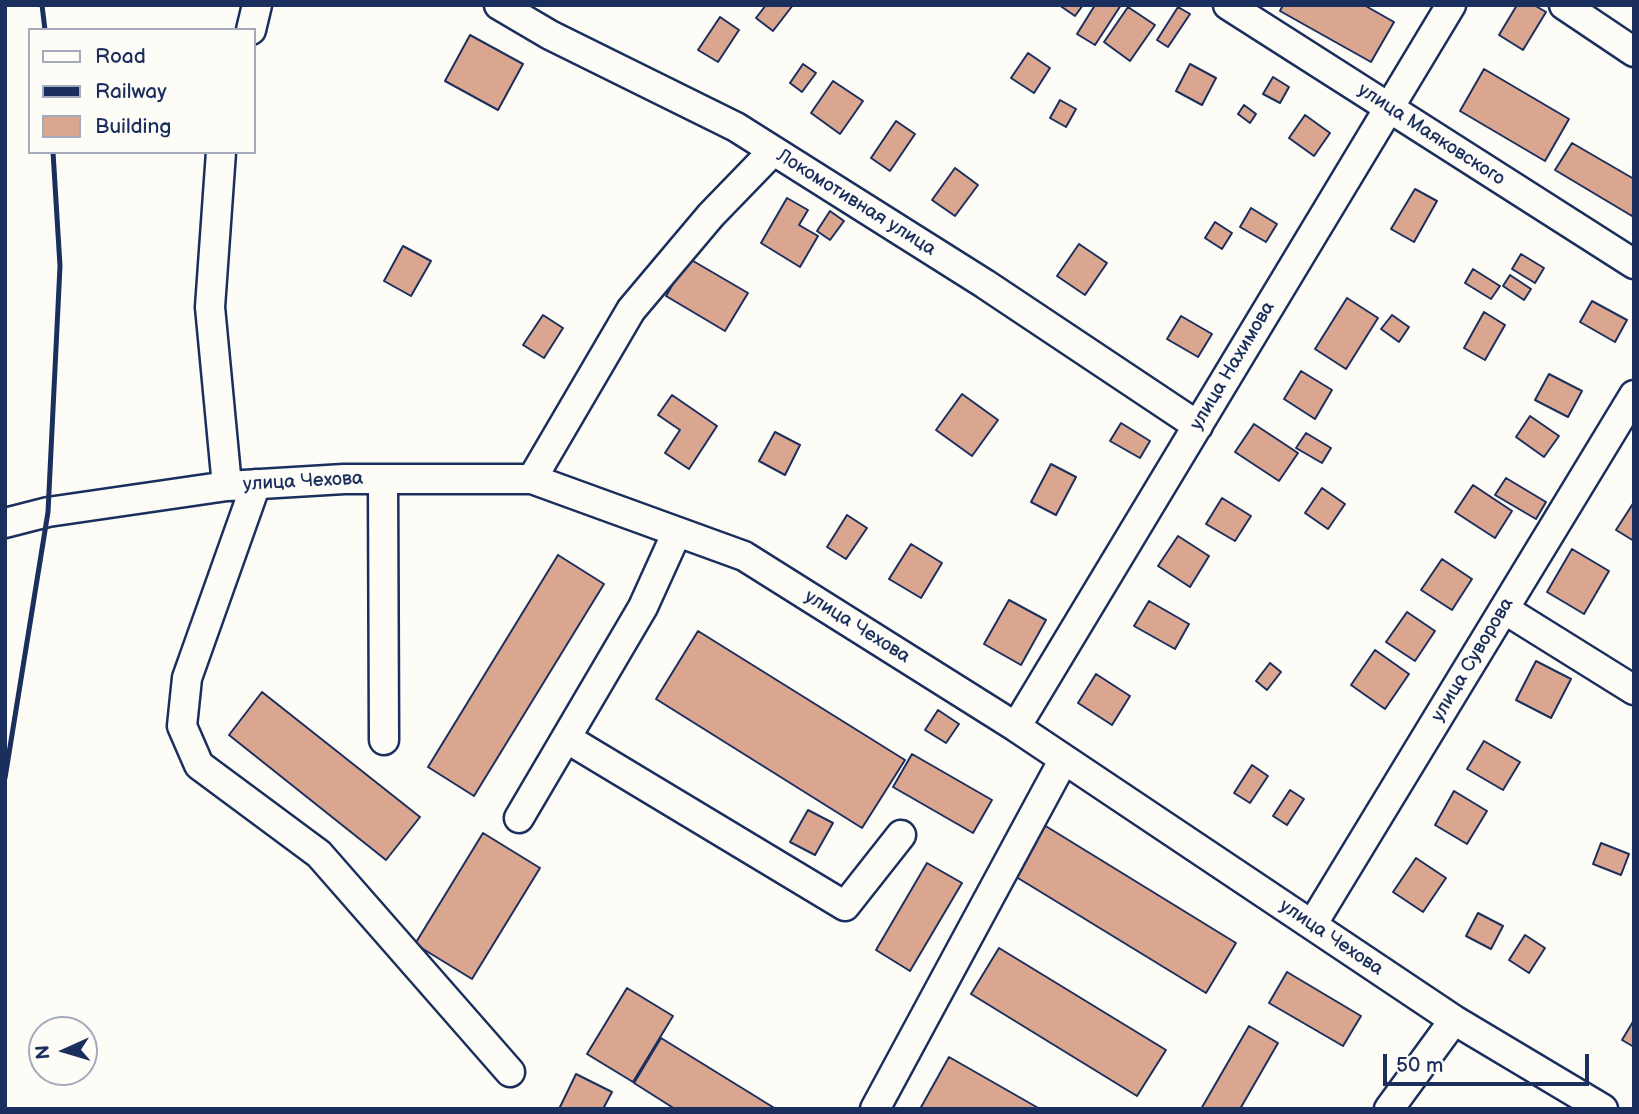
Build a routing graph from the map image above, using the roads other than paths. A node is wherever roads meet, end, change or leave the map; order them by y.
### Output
1 (257, 5) edge
2 (499, 5) edge
3 (1228, 5) edge
4 (1451, 5) edge
5 (1564, 5) edge
6 (251, 28) edge
7 (1634, 52) edge
8 (1390, 108) junction
9 (773, 150) junction
10 (221, 154) edge
11 (1634, 264) edge
12 (1634, 395) edge
13 (1198, 426) junction
14 (383, 479) junction
15 (532, 479) junction
16 (256, 484) junction
17 (228, 486) junction
18 (5, 523) edge
19 (677, 532) junction
20 (1504, 610) junction
21 (1634, 690) edge
22 (1016, 727) junction
23 (566, 738) junction
24 (384, 740) dead end
25 (1063, 759) junction
26 (519, 818) dead end
27 (901, 835) dead end
28 (1312, 925) junction
29 (1454, 1020) junction
30 (510, 1072) dead end
31 (875, 1109) edge
32 (1389, 1109) edge
33 (1604, 1109) edge

1 - 6 street
2 - 9 street, Локомотивная улица
3 - 8 street, улица Маяковского
4 - 8 street, улица Нахимова
5 - 7 street
8 - 11 street, улица Маяковского
8 - 13 street, улица Нахимова
9 - 13 street, Локомотивная улица
9 - 15 street
10 - 17 street
12 - 20 street, улица Суворова
13 - 22 street, улица Нахимова
14 - 15 street, улица Чехова
14 - 16 street, улица Чехова
14 - 24 street
15 - 19 street, улица Чехова
16 - 17 street, улица Чехова
16 - 30 street
17 - 18 street, улица Чехова
19 - 22 street, улица Чехова
19 - 23 street
20 - 21 street
20 - 28 street, улица Суворова
22 - 25 street, улица Чехова
23 - 26 street
23 - 27 street
25 - 28 street, улица Чехова
25 - 31 street
28 - 29 street, улица Чехова
29 - 32 street
29 - 33 street, улица Чехова

